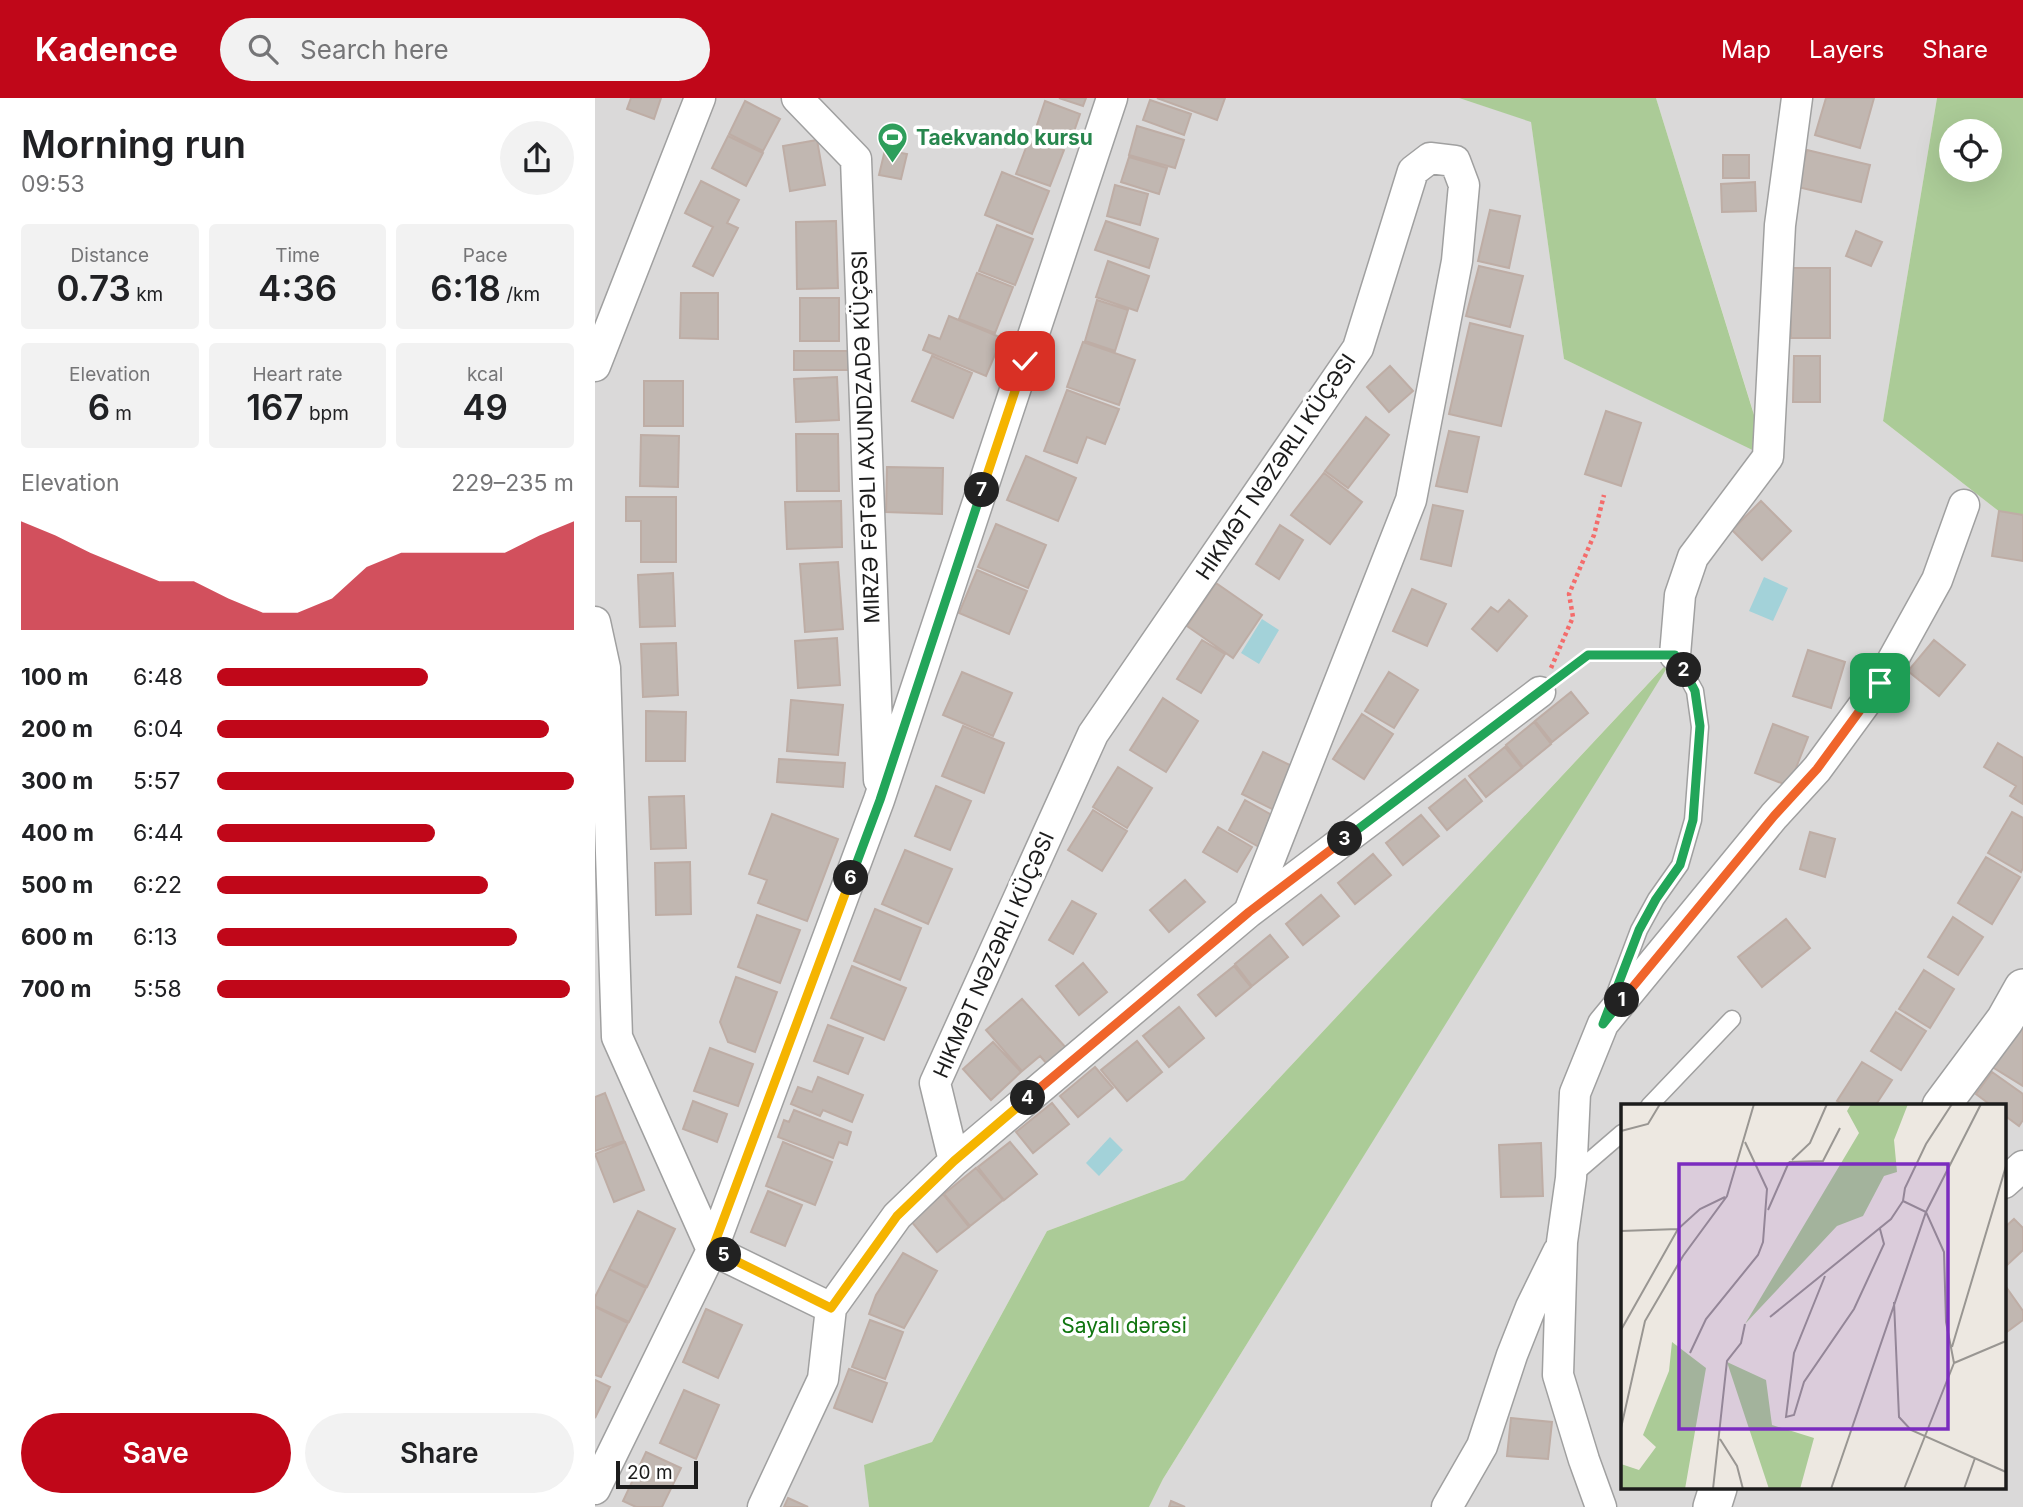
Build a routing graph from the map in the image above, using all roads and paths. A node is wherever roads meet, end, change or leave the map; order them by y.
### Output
1 (700, 98) edge
2 (797, 98) edge
3 (1112, 98) edge
4 (1797, 98) edge
5 (595, 366) edge
6 (1604, 495) dead end
7 (1964, 505) dead end
8 (595, 622) edge
9 (1675, 655) junction
10 (1540, 691) junction
11 (880, 800) junction
12 (1249, 912) junction
13 (2023, 988) edge
14 (1732, 1019) dead end
15 (1603, 1024) junction
16 (1651, 1104) edge
17 (1942, 1104) edge
18 (1621, 1134) edge
19 (954, 1161) junction
20 (2023, 1166) edge
21 (1571, 1178) junction
22 (2005, 1183) edge
23 (1562, 1242) junction
24 (712, 1250) junction
25 (831, 1308) junction
26 (595, 1489) edge
27 (1717, 1490) edge
28 (763, 1507) edge
29 (1447, 1507) edge
30 (1601, 1507) edge
31 (1712, 1507) edge

1 - 5 street
2 - 11 street, MIRZƏ FƏTƏLI AXUNDZADƏ KÜÇƏSI
3 - 11 street
4 - 9 street
6 - 10 path
7 - 15 street
8 - 24 street
9 - 10 path
9 - 15 lane
10 - 12 street, HIKMƏT NƏZƏRLI KÜÇƏSI
11 - 24 street
12 - 19 street, HIKMƏT NƏZƏRLI KÜÇƏSI
12 - 19 street, HIKMƏT NƏZƏRLI KÜÇƏSI
13 - 17 street
14 - 16 lane
15 - 21 street
18 - 21 lane
19 - 25 street, HIKMƏT NƏZƏRLI KÜÇƏSI
20 - 22 street
21 - 23 street
23 - 29 street
23 - 30 street
24 - 25 street
24 - 26 street
25 - 28 street, HIKMƏT NƏZƏRLI KÜÇƏSI
27 - 31 street

